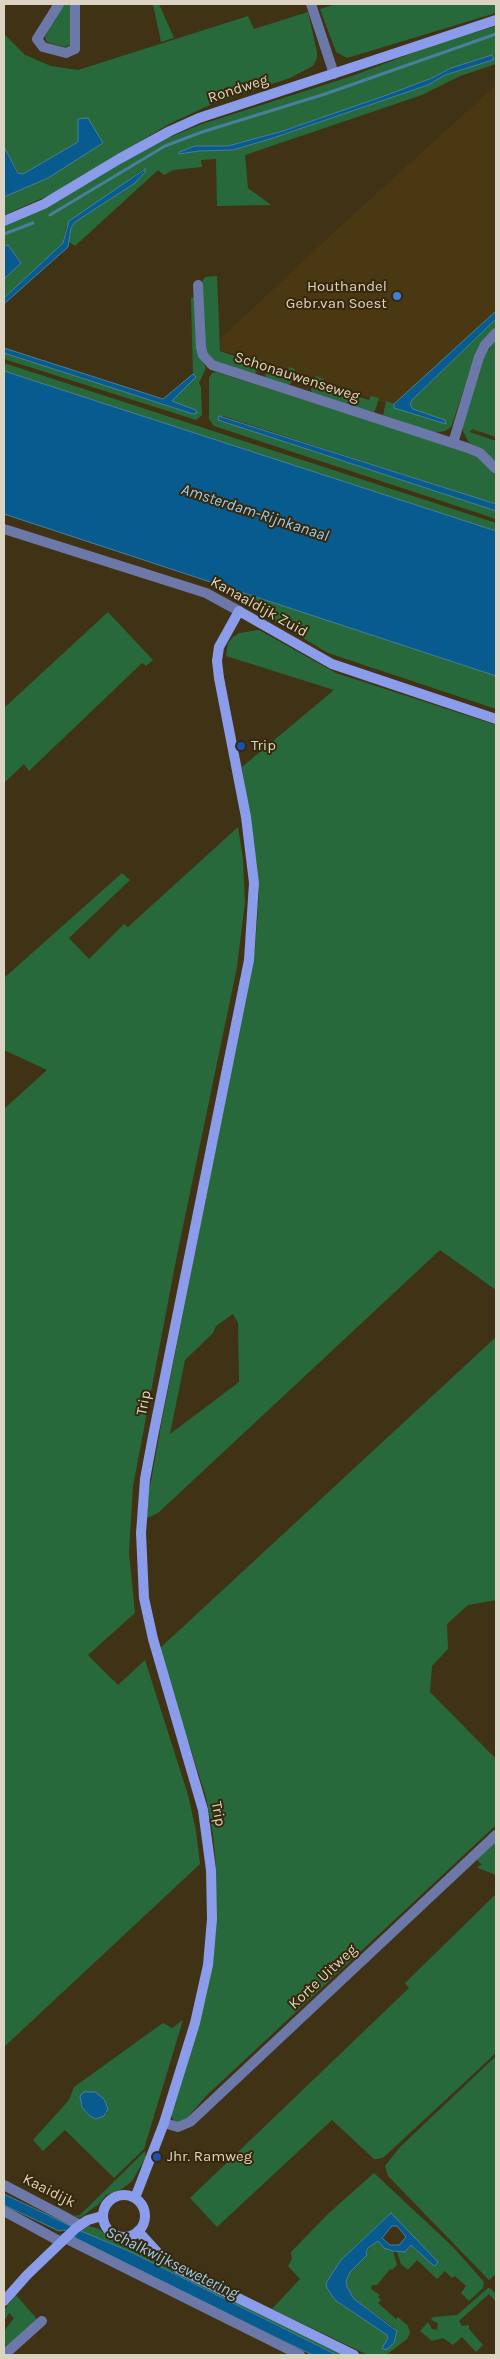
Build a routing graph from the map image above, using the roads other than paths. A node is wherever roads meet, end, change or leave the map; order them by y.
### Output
1 (59, 4) edge
2 (74, 4) edge
3 (311, 4) edge
4 (496, 20) edge
5 (334, 74) junction
6 (4, 221) edge
7 (198, 285) dead end
8 (496, 333) edge
9 (453, 443) junction
10 (496, 468) edge
11 (4, 529) edge
12 (239, 611) junction
13 (496, 719) edge
14 (496, 1835) edge
15 (164, 2124) junction
16 (4, 2186) edge
17 (136, 2198) junction
18 (4, 2211) edge
19 (102, 2216) junction
20 (138, 2231) junction
21 (70, 2233) junction
22 (4, 2301) edge
23 (42, 2321) dead end
24 (4, 2355) edge
25 (300, 2355) edge
26 (354, 2355) edge

1 - 2 street
3 - 5 street
4 - 5 street, Rondweg
5 - 6 street, Rondweg
7 - 9 street, Schonauwenseweg
8 - 9 street
9 - 10 street, Schonauwenseweg
11 - 12 street, Kanaaldijk Zuid
12 - 13 street, Kanaaldijk Zuid
12 - 15 street, Trip
14 - 15 street, Korte Uitweg
15 - 17 street, Trip
16 - 21 street, Kaaidijk
17 - 19 street
17 - 20 street
18 - 21 street
19 - 20 street
19 - 21 street
20 - 26 street
21 - 22 street
21 - 25 street
23 - 24 street

